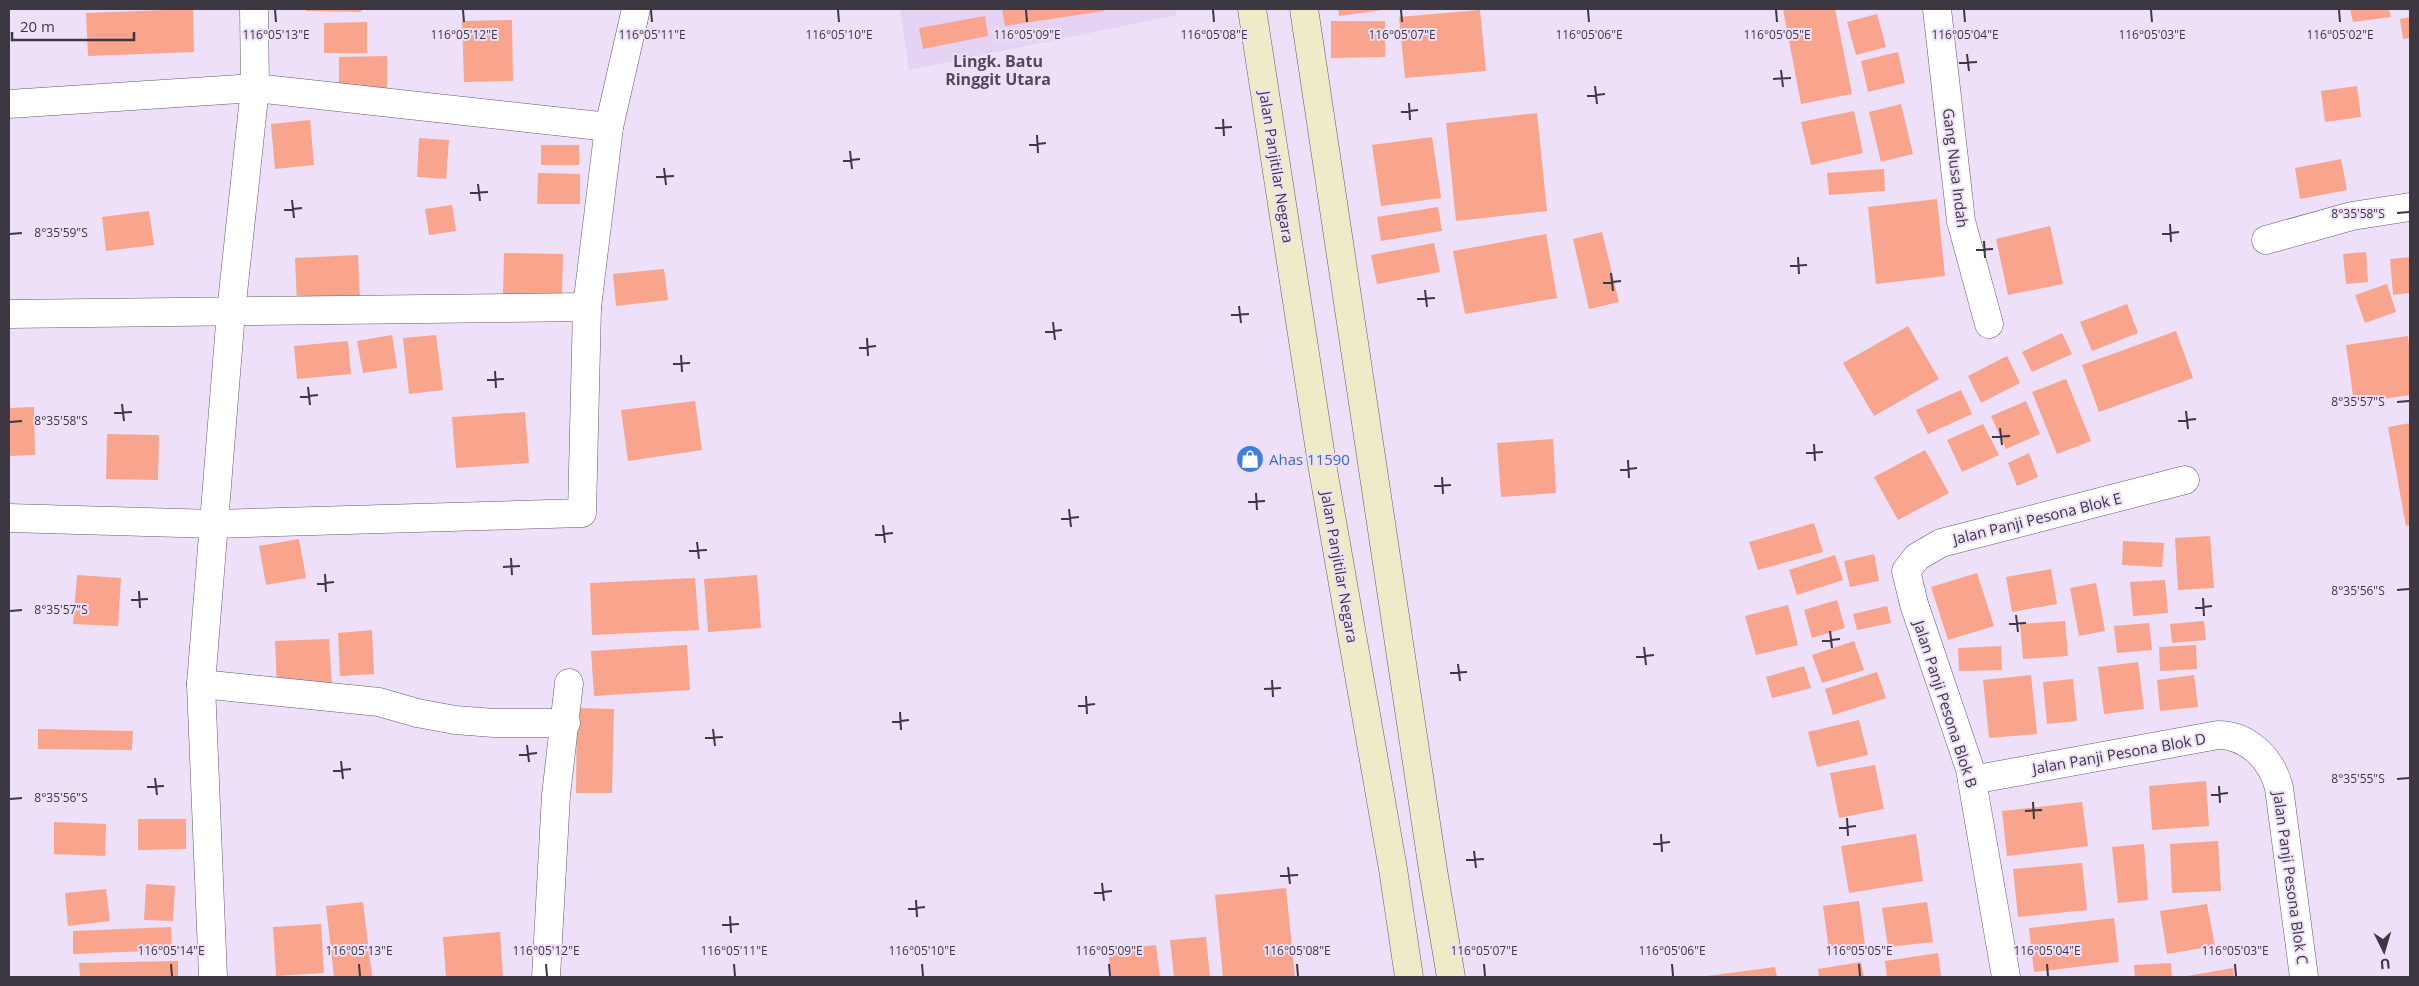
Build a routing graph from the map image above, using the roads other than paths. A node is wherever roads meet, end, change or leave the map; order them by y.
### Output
1 (254, 9) edge
2 (636, 9) edge
3 (1252, 9) edge
4 (1304, 9) edge
5 (1937, 9) edge
6 (255, 88) junction
7 (9, 104) edge
8 (609, 126) junction
9 (2410, 207) edge
10 (2266, 240) dead end
11 (587, 308) junction
12 (231, 312) junction
13 (9, 314) edge
14 (1989, 324) dead end
15 (2185, 480) dead end
16 (9, 518) edge
17 (215, 524) junction
18 (1908, 579) joint
19 (569, 683) dead end
20 (201, 684) junction
21 (566, 723) junction
22 (2260, 755) joint
23 (1972, 780) junction
24 (213, 977) edge
25 (546, 977) edge
26 (1409, 977) edge
27 (1451, 977) edge
28 (2006, 977) edge
29 (2304, 977) edge

1 - 6 street
2 - 8 street
3 - 26 main road, Jalan Panjitilar Negara
4 - 27 main road
5 - 14 street, Gang Nusa Indah
6 - 7 street
6 - 8 street
6 - 12 street
8 - 11 street
9 - 10 street
11 - 12 street
11 - 17 street
12 - 13 street
12 - 17 street
15 - 18 street, Jalan Panji Pesona Blok E
16 - 17 street
17 - 20 street
18 - 23 street, Jalan Panji Pesona Blok B
19 - 21 street
20 - 21 street
20 - 24 street
21 - 25 street
22 - 23 street, Jalan Panji Pesona Blok D
22 - 29 street, Jalan Panji Pesona Blok C
23 - 28 street, Jalan Panji Pesona Blok B

